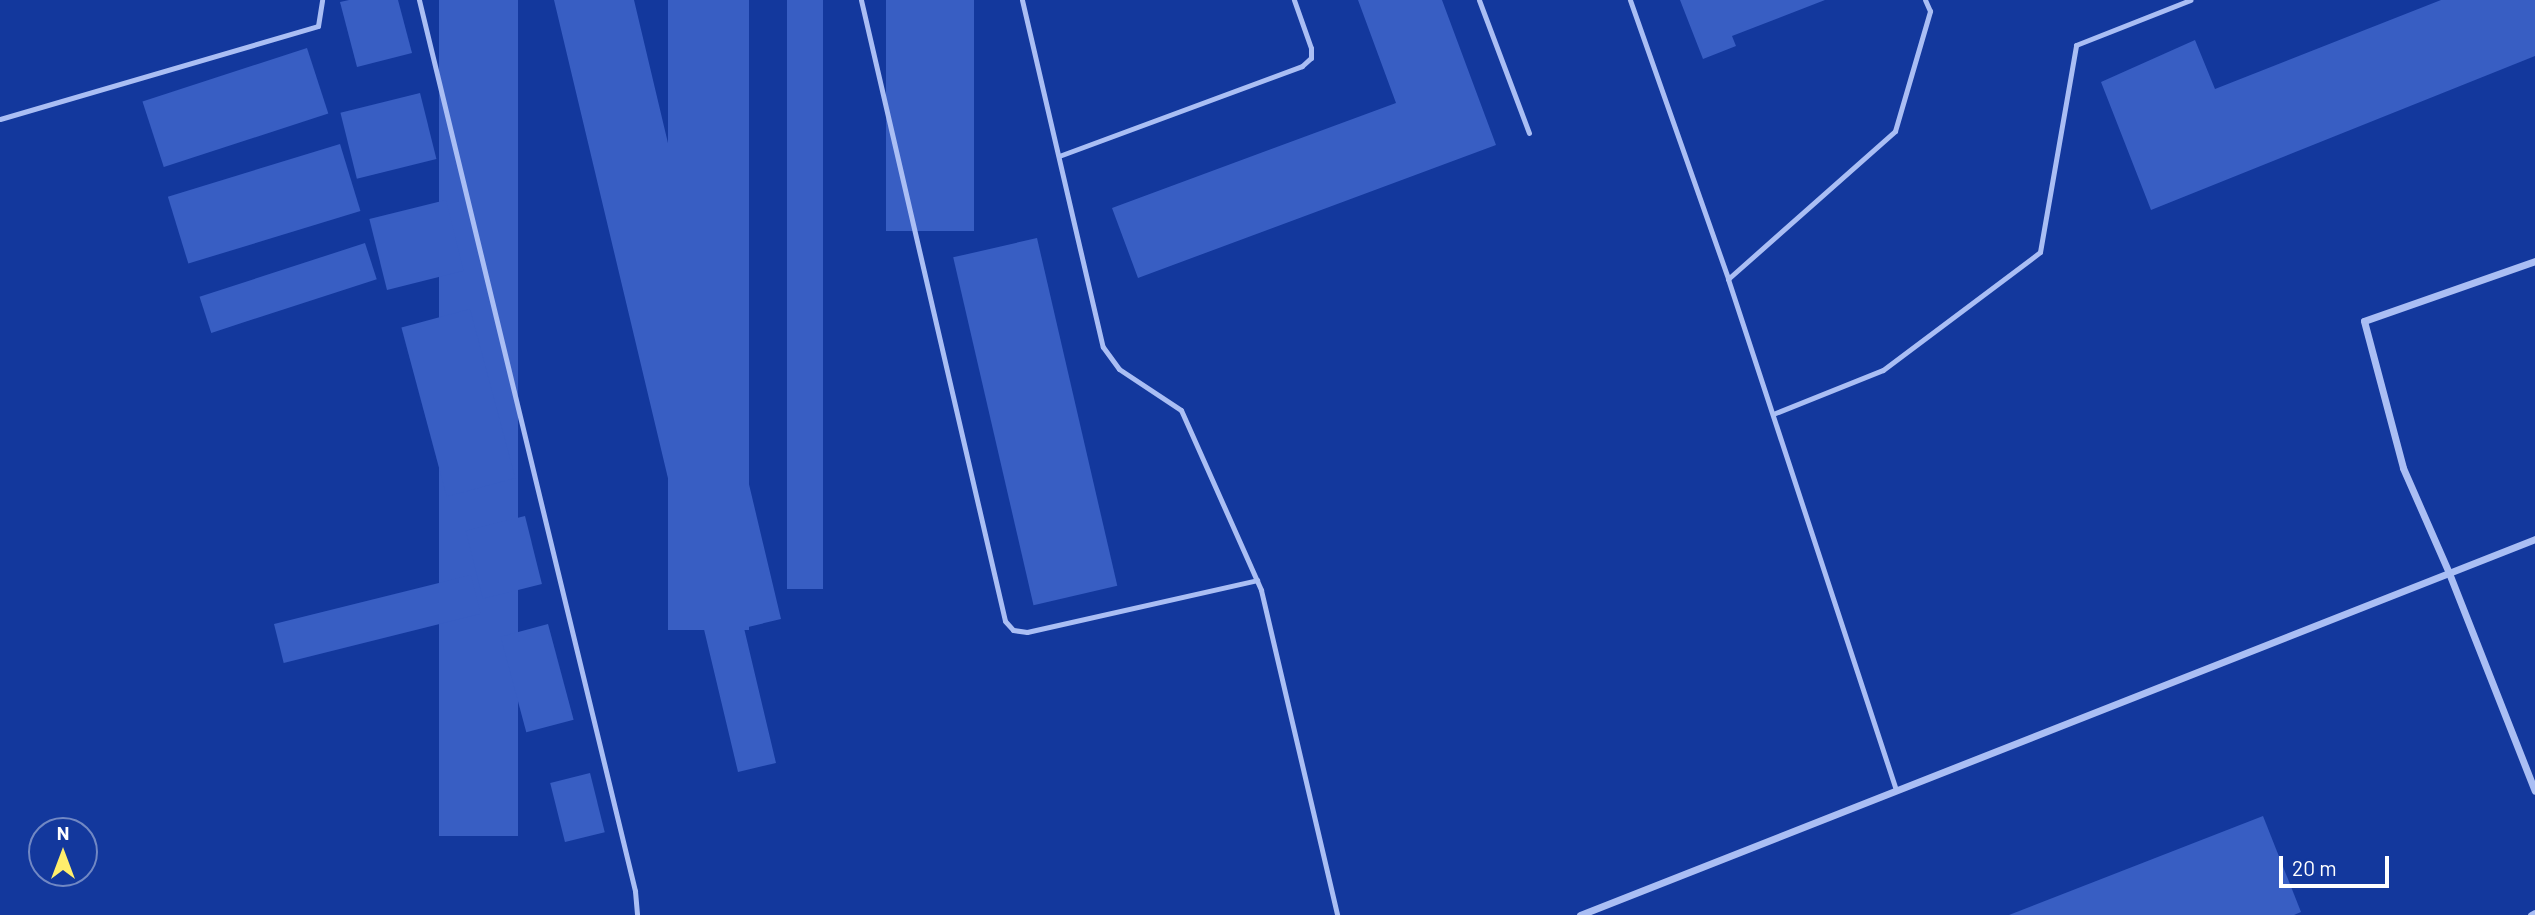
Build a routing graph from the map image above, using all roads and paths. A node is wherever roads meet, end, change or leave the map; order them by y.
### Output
1 (322, 0) edge
2 (419, 0) edge
3 (861, 0) edge
4 (1022, 0) edge
5 (1294, 0) edge
6 (1479, 0) edge
7 (1630, 0) edge
8 (1925, 0) edge
9 (2190, 0) edge
10 (0, 119) edge
11 (1529, 133) dead end
12 (1059, 156) junction
13 (2535, 261) edge
14 (1728, 279) junction
15 (1773, 414) junction
16 (2535, 539) edge
17 (2449, 573) junction
18 (1257, 580) junction
19 (1896, 790) junction
20 (2535, 791) edge
21 (637, 915) edge
22 (1338, 915) edge
23 (1580, 915) edge

1 - 10 lane
2 - 21 lane
3 - 18 lane
4 - 12 lane
5 - 12 lane
6 - 11 lane
7 - 14 lane
8 - 14 lane
9 - 15 lane
12 - 18 lane
13 - 17 street
14 - 15 lane
15 - 19 lane
16 - 17 street
17 - 19 street
17 - 20 street
18 - 22 lane
19 - 23 street

